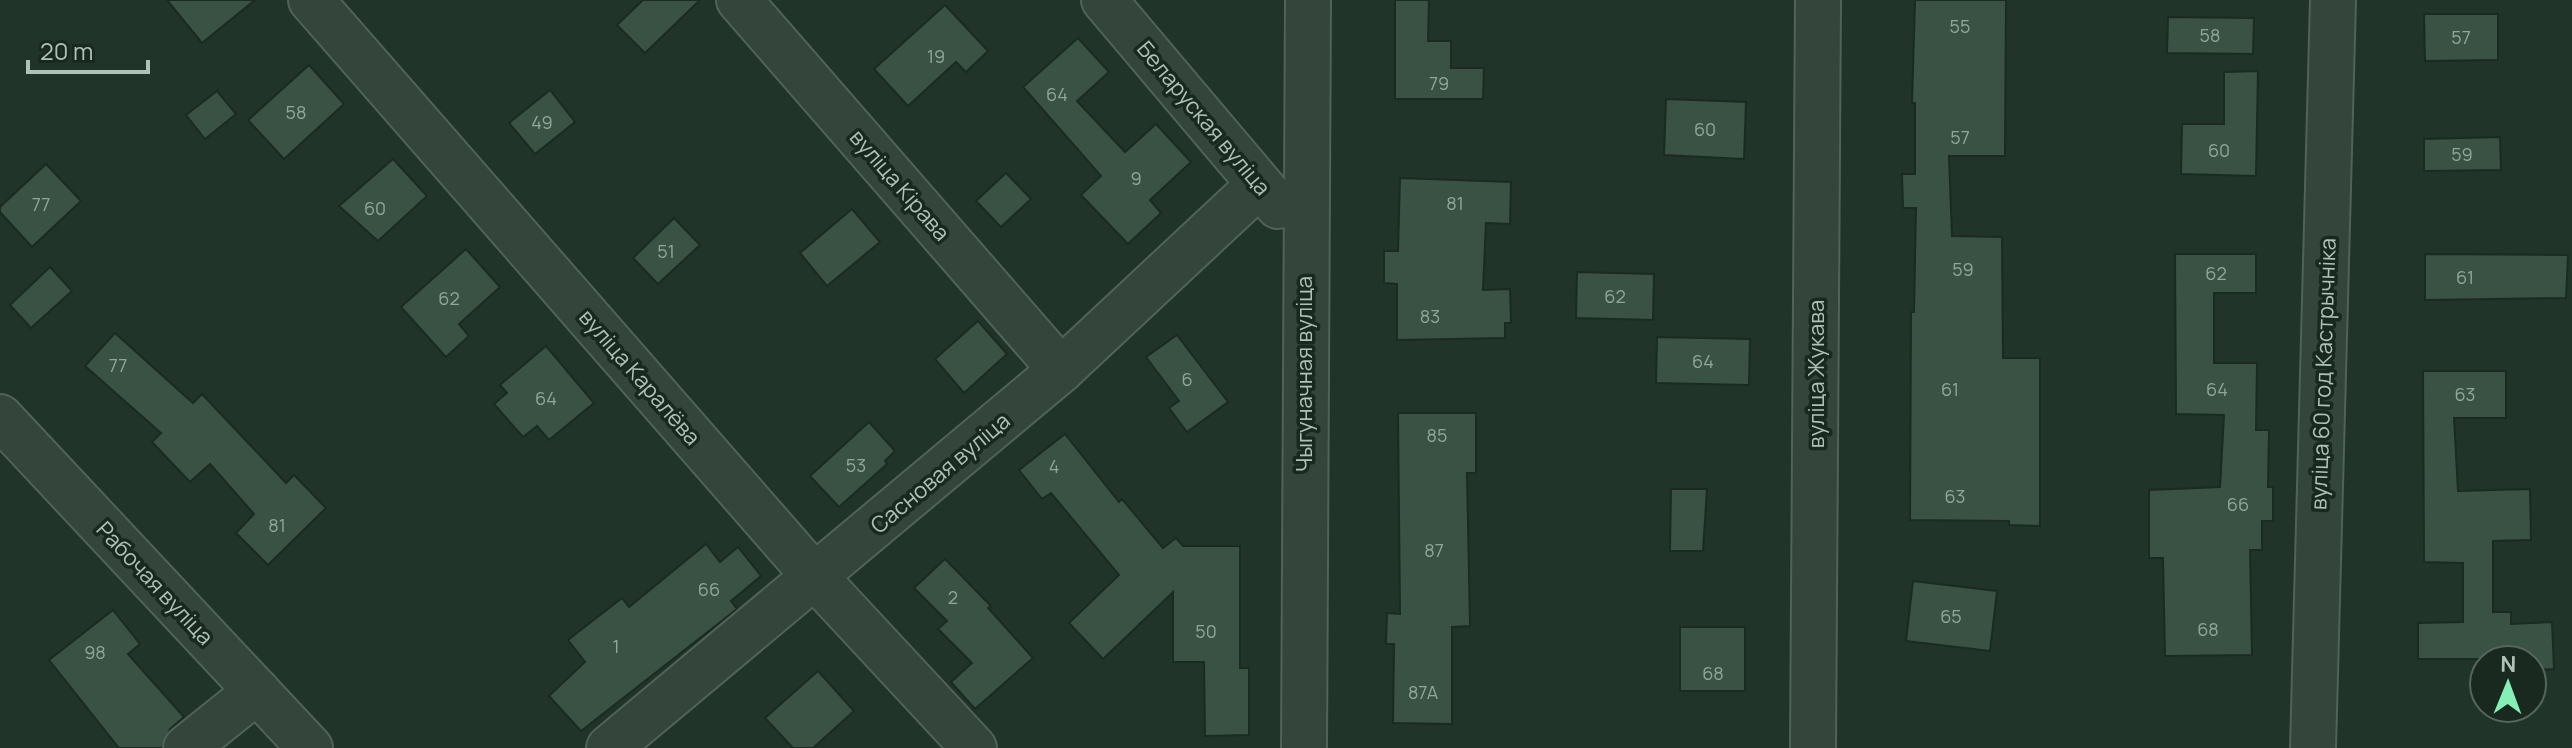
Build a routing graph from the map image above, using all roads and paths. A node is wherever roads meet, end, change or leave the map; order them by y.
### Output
1 (311, 0) edge
2 (739, 0) edge
3 (1104, 0) edge
4 (1308, 0) edge
5 (1818, 0) edge
6 (2333, 0) edge
7 (1259, 185) junction
8 (1304, 235) junction
9 (1061, 370) junction
10 (0, 417) edge
11 (816, 578) junction
12 (257, 691) junction
13 (186, 748) edge
14 (310, 748) edge
15 (609, 748) edge
16 (974, 748) edge
17 (1304, 748) edge
18 (1813, 748) edge
19 (2313, 748) edge

1 - 11 street, вуліца Каралёва
2 - 9 street, вуліца Кірава
3 - 7 street, Беларуская вуліца
4 - 8 street, Чыгуначная вуліца
5 - 18 street, вуліца Жукава
6 - 19 street, вуліца 60 год Кастрычніка
7 - 8 street, Беларуская вуліца
7 - 9 street, Сасновая вуліца
8 - 17 street, Чыгуначная вуліца
9 - 11 street, Сасновая вуліца
10 - 12 street, Рабочая вуліца
11 - 15 street, Сасновая вуліца
11 - 16 street, вуліца Каралёва
12 - 13 street
12 - 14 street, Рабочая вуліца

